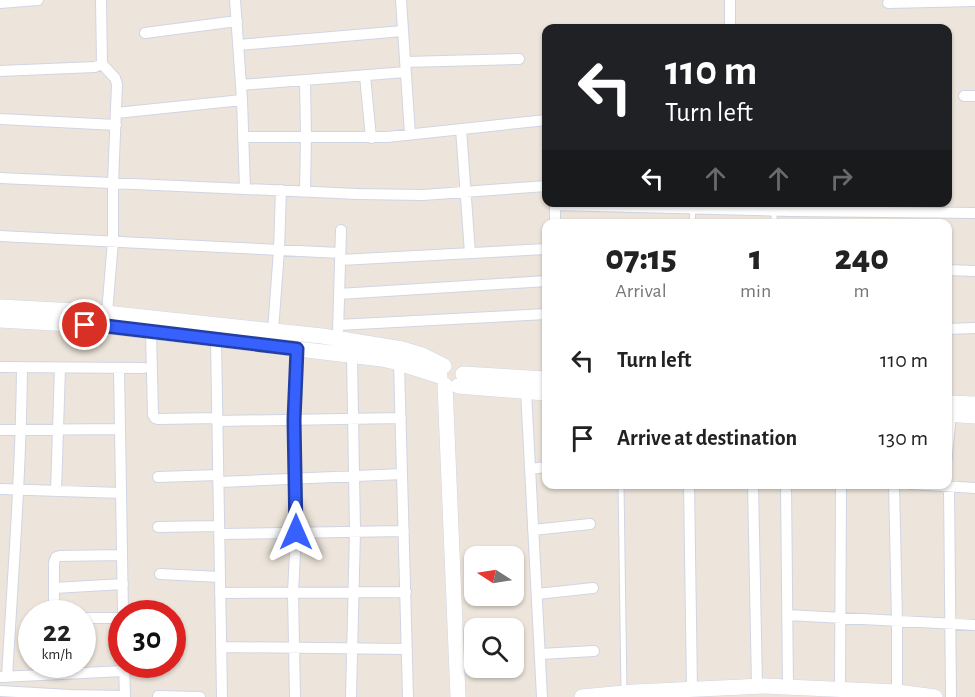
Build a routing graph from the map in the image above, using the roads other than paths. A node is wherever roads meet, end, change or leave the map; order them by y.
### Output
1 (38, 0) edge
2 (101, 0) edge
3 (235, 0) edge
4 (401, 0) edge
5 (730, 0) edge
6 (975, 1) edge
7 (0, 3) edge
8 (888, 3) dead end
9 (237, 21) junction
10 (730, 24) edge
11 (403, 31) junction
12 (145, 33) dead end
13 (238, 45) junction
14 (519, 59) dead end
15 (102, 64) junction
16 (406, 67) junction
17 (0, 71) edge
18 (365, 76) junction
19 (305, 81) junction
20 (241, 86) junction
21 (243, 100) junction
22 (116, 113) junction
23 (0, 119) edge
24 (542, 120) edge
25 (116, 125) junction
26 (461, 129) junction
27 (410, 134) junction
28 (243, 137) junction
29 (306, 137) junction
30 (370, 138) junction
31 (0, 178) edge
32 (113, 183) junction
33 (542, 186) edge
34 (245, 189) junction
35 (281, 190) junction
36 (305, 191) junction
37 (466, 192) junction
38 (638, 207) edge
39 (719, 207) edge
40 (740, 207) edge
41 (693, 209) junction
42 (774, 211) junction
43 (975, 213) edge
44 (885, 218) edge
45 (946, 218) edge
46 (692, 219) edge
47 (774, 219) edge
48 (341, 230) dead end
49 (0, 236) edge
50 (113, 241) junction
51 (542, 249) edge
52 (279, 250) junction
53 (470, 253) junction
54 (340, 256) junction
55 (952, 270) edge
56 (975, 271) edge
57 (542, 281) edge
58 (339, 294) junction
59 (0, 307) edge
60 (107, 313) junction
61 (542, 314) edge
62 (0, 320) edge
63 (952, 328) edge
64 (975, 328) edge
65 (273, 331) junction
66 (151, 332) junction
67 (338, 332) junction
68 (216, 340) junction
69 (297, 349) junction
70 (352, 356) junction
71 (399, 363) junction
72 (0, 368) edge
73 (22, 368) junction
74 (60, 368) junction
75 (119, 368) junction
76 (144, 368) dead end
77 (451, 379) junction
78 (542, 379) edge
79 (526, 391) junction
80 (542, 393) edge
81 (975, 404) edge
82 (952, 409) edge
83 (952, 411) edge
84 (975, 416) edge
85 (401, 418) junction
86 (353, 419) junction
87 (218, 420) junction
88 (294, 420) junction
89 (59, 429) junction
90 (120, 429) junction
91 (0, 430) edge
92 (21, 430) junction
93 (542, 468) edge
94 (530, 469) junction
95 (402, 474) junction
96 (354, 476) junction
97 (158, 477) dead end
98 (295, 478) junction
99 (218, 479) junction
100 (952, 486) edge
101 (975, 488) edge
102 (0, 489) edge
103 (621, 489) edge
104 (689, 489) edge
105 (753, 489) edge
106 (786, 489) edge
107 (841, 489) edge
108 (894, 489) edge
109 (946, 489) edge
110 (19, 490) junction
111 (56, 491) junction
112 (121, 493) junction
113 (590, 525) dead end
114 (158, 527) dead end
115 (219, 530) junction
116 (533, 530) junction
117 (355, 531) junction
118 (404, 531) junction
119 (296, 532) junction
120 (122, 555) junction
121 (160, 574) dead end
122 (220, 577) junction
123 (123, 584) junction
124 (54, 588) junction
125 (593, 588) dead end
126 (406, 592) junction
127 (220, 593) junction
128 (293, 593) junction
129 (353, 593) junction
130 (537, 594) junction
131 (54, 600) edge
132 (123, 600) edge
133 (787, 615) junction
134 (840, 618) junction
135 (897, 621) junction
136 (951, 624) junction
137 (975, 625) edge
138 (221, 647) junction
139 (294, 648) junction
140 (353, 648) junction
141 (407, 649) junction
142 (594, 651) dead end
143 (540, 654) junction
144 (108, 669) edge
145 (4, 677) edge
146 (124, 678) edge
147 (788, 687) junction
148 (840, 688) junction
149 (762, 690) edge
150 (696, 691) edge
151 (897, 692) junction
152 (5, 693) edge
153 (624, 693) junction
154 (70, 696) edge
155 (125, 696) edge
156 (158, 696) edge
157 (200, 697) edge
158 (222, 697) edge
159 (295, 697) edge
160 (351, 697) edge
161 (408, 697) edge
162 (458, 697) edge
163 (468, 697) edge
164 (542, 697) edge
165 (582, 697) edge
166 (935, 697) edge
167 (951, 697) edge

1 - 7 street
2 - 15 street
3 - 9 street
4 - 11 street
5 - 10 street
6 - 8 street
9 - 12 street
9 - 13 street
11 - 13 street
11 - 16 street
13 - 20 street
14 - 16 street
15 - 17 street
15 - 22 street
16 - 18 street
16 - 27 street
18 - 19 street
18 - 30 street
19 - 20 street
19 - 29 street
20 - 21 street
21 - 22 street
21 - 28 street
22 - 25 street
23 - 25 street
24 - 26 street
25 - 32 street
26 - 27 street
26 - 37 street
27 - 30 street
28 - 29 street
28 - 34 street
29 - 30 street
29 - 36 street
31 - 32 street
32 - 34 street
32 - 50 street
33 - 37 street
34 - 35 street
35 - 36 street
35 - 52 street
36 - 37 street
37 - 53 street
38 - 41 street
39 - 41 street
40 - 42 street
41 - 46 lane
42 - 44 street
42 - 47 lane
43 - 45 street
44 - 45 street
48 - 54 street
49 - 50 street
50 - 52 street
50 - 60 street
51 - 53 street
52 - 54 street
52 - 65 street
53 - 54 street
54 - 58 street
55 - 56 street
57 - 58 street
58 - 67 street
59 - 60 street
60 - 65 street
61 - 67 street
62 - 66 street
63 - 64 street
65 - 67 street
66 - 68 street
66 - 87 street
67 - 77 street
68 - 69 street
68 - 87 street
69 - 70 street
69 - 88 street
70 - 71 street
70 - 86 street
71 - 77 street
71 - 85 street
72 - 73 street
73 - 74 street
73 - 92 street
74 - 75 street
74 - 89 street
75 - 76 street
75 - 90 street
77 - 78 street
77 - 79 street
77 - 162 street
77 - 163 street
79 - 80 street
79 - 94 street
81 - 82 street
83 - 84 street
85 - 86 street
85 - 95 street
86 - 88 street
86 - 96 street
87 - 88 street
87 - 99 street
88 - 98 street
89 - 90 street
89 - 92 street
89 - 111 street
90 - 112 street
91 - 92 street
92 - 110 street
93 - 94 street
94 - 116 street
95 - 96 street
95 - 118 street
96 - 98 street
96 - 117 street
97 - 99 street
98 - 99 street
98 - 119 street
99 - 115 street
100 - 101 street
102 - 110 street
103 - 153 lane
104 - 150 street
105 - 149 street
106 - 133 street
107 - 134 street
108 - 135 street
109 - 136 street
110 - 111 street
110 - 145 street
111 - 112 street
112 - 120 street
113 - 116 street
114 - 115 street
115 - 119 street
115 - 122 street
116 - 130 street
117 - 118 street
117 - 119 street
117 - 129 street
118 - 126 street
119 - 128 street
120 - 123 street
120 - 124 street
121 - 122 street
122 - 127 street
123 - 124 street
123 - 132 street
124 - 131 street
125 - 130 street
126 - 129 street
126 - 141 street
127 - 128 street
127 - 138 street
128 - 129 street
128 - 139 street
129 - 140 street
130 - 143 street
133 - 134 street
133 - 147 street
134 - 135 street
134 - 148 street
135 - 136 street
135 - 151 street
136 - 137 street
136 - 167 street
138 - 139 street
138 - 158 street
139 - 140 street
139 - 159 street
140 - 141 street
140 - 160 street
141 - 161 street
142 - 143 street
143 - 164 street
144 - 145 street
146 - 155 street
147 - 148 street
147 - 149 street
148 - 151 street
149 - 150 street
150 - 153 street
151 - 166 street
152 - 154 street
153 - 165 street
154 - 155 street
156 - 157 street
162 - 163 street

